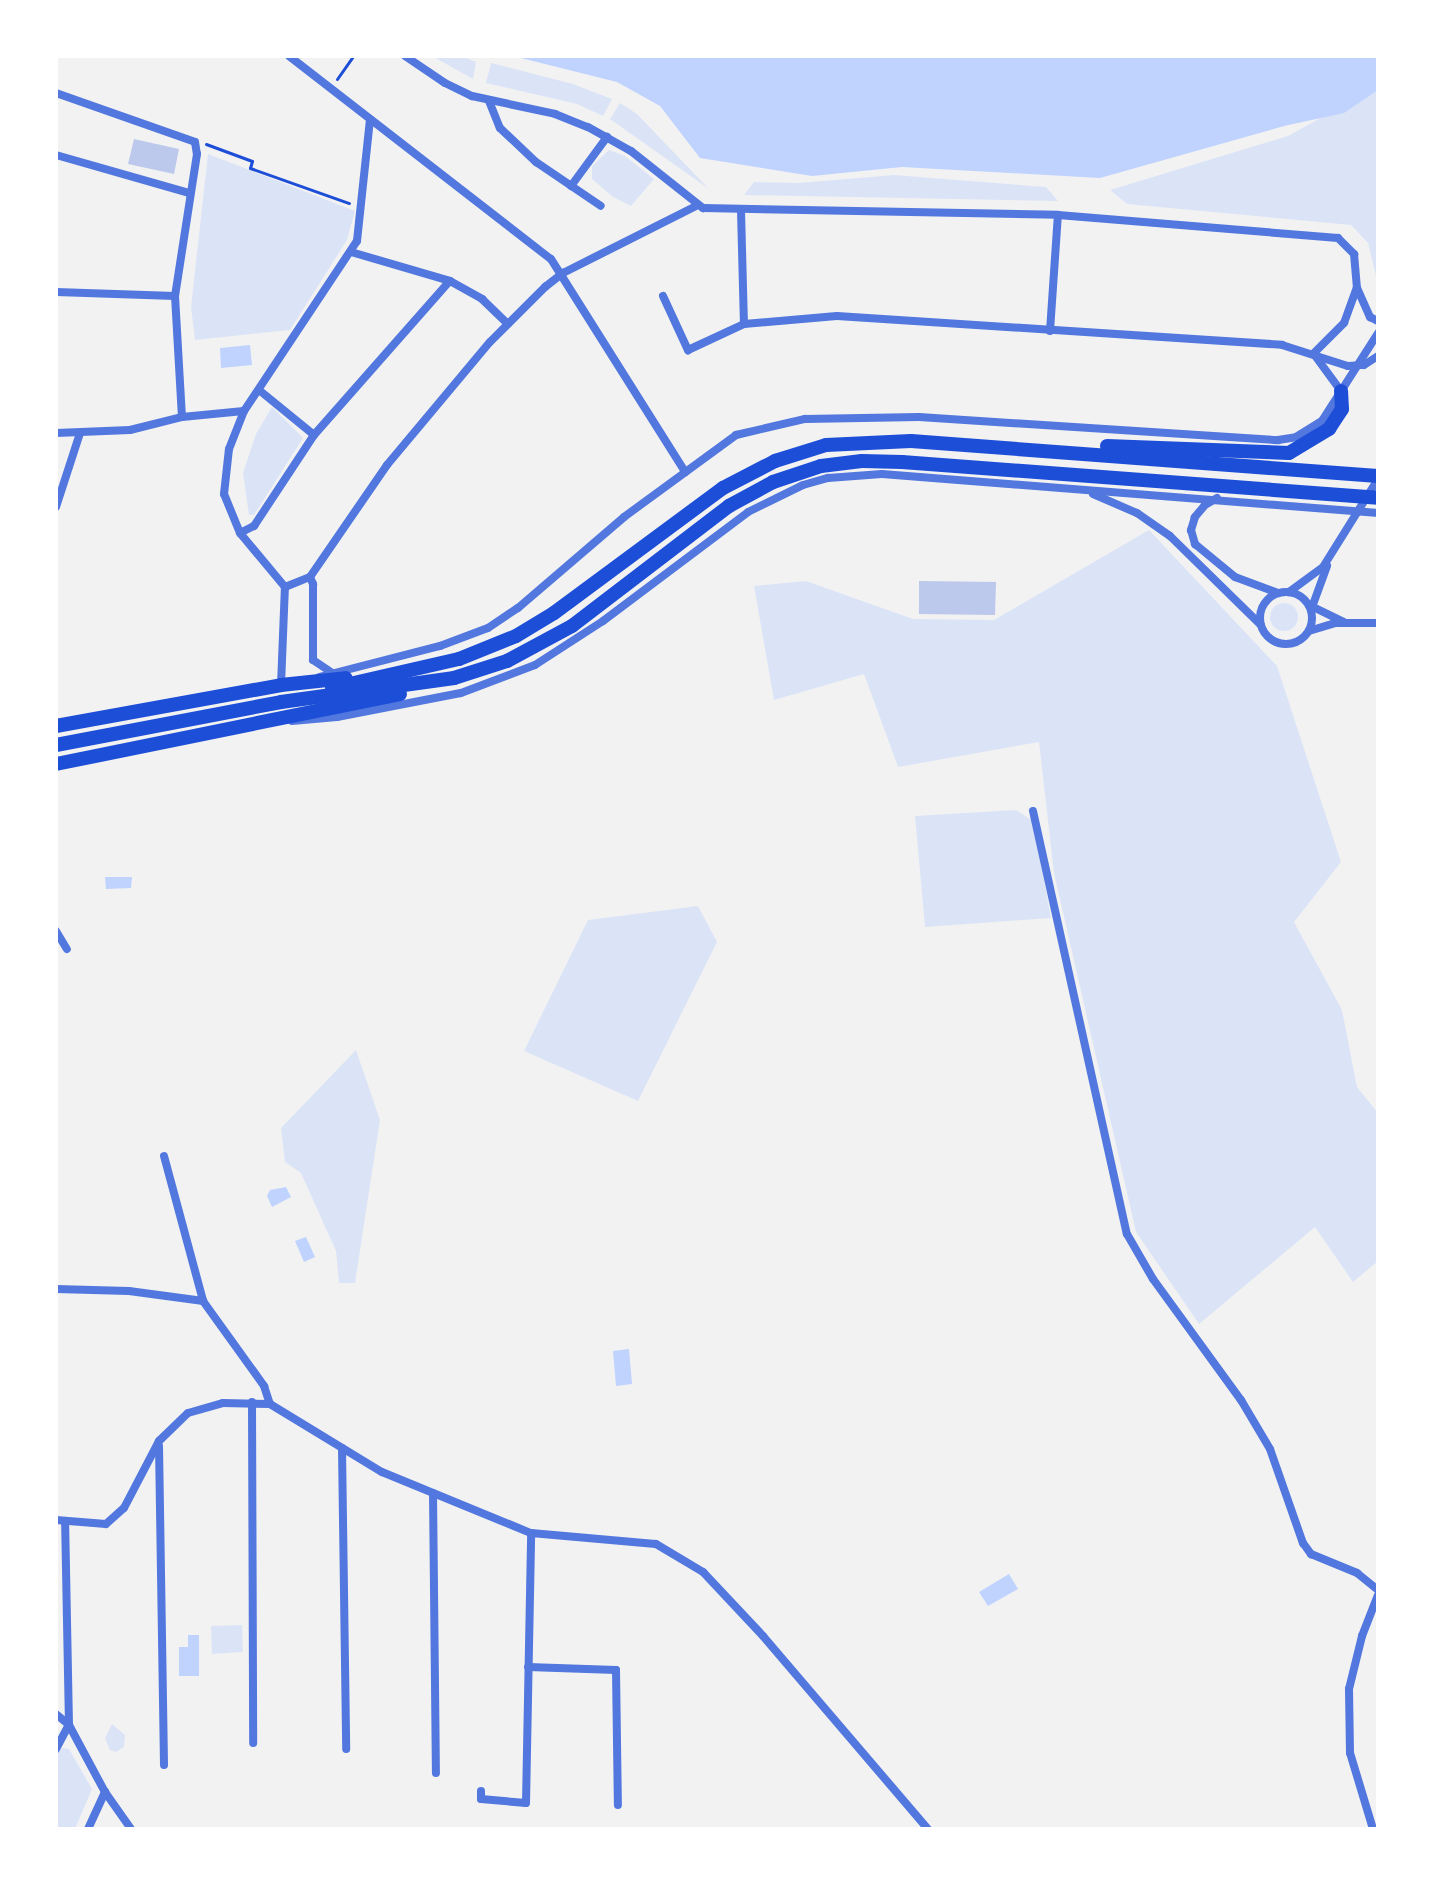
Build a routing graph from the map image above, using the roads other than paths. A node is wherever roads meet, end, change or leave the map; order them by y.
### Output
1 (289, 56) edge
2 (405, 56) edge
3 (56, 93) edge
4 (489, 101) junction
5 (370, 120) junction
6 (607, 137) junction
7 (56, 155) edge
8 (571, 186) junction
9 (189, 193) junction
10 (601, 206) dead end
11 (696, 206) junction
12 (741, 211) junction
13 (1058, 215) junction
14 (351, 252) junction
15 (563, 273) junction
16 (450, 281) junction
17 (1357, 288) junction
18 (56, 292) edge
19 (175, 296) junction
20 (663, 296) dead end
21 (1378, 321) edge
22 (507, 323) junction
23 (744, 324) junction
24 (1050, 331) junction
25 (1378, 333) edge
26 (1313, 354) junction
27 (1378, 356) edge
28 (1355, 365) junction
29 (259, 390) junction
30 (1341, 391) junction
31 (244, 411) junction
32 (182, 417) junction
33 (56, 433) edge
34 (80, 433) junction
35 (314, 435) junction
36 (1067, 452) junction
37 (685, 472) junction
38 (1378, 478) edge
39 (1061, 488) junction
40 (1217, 498) junction
41 (1378, 498) edge
42 (56, 507) edge
43 (1378, 513) edge
44 (240, 533) junction
45 (1331, 556) junction
46 (310, 577) junction
47 (285, 587) junction
48 (1289, 592) junction
49 (1278, 593) junction
50 (1310, 607) junction
51 (1348, 623) junction
52 (1378, 623) edge
53 (1261, 625) junction
54 (1308, 631) junction
55 (331, 672) junction
56 (367, 677) junction
57 (454, 678) junction
58 (315, 679) junction
59 (281, 685) junction
60 (281, 702) junction
61 (275, 722) junction
62 (56, 726) edge
63 (56, 745) edge
64 (56, 764) edge
65 (1033, 811) dead end
66 (56, 931) edge
67 (67, 949) dead end
68 (164, 1156) dead end
69 (56, 1289) edge
70 (203, 1301) junction
71 (252, 1402) junction
72 (270, 1404) junction
73 (159, 1441) junction
74 (342, 1448) junction
75 (433, 1493) junction
76 (61, 1522) edge
77 (531, 1533) junction
78 (1378, 1593) edge
79 (528, 1667) junction
80 (56, 1714) edge
81 (69, 1725) junction
82 (253, 1743) dead end
83 (56, 1749) edge
84 (346, 1749) dead end
85 (164, 1765) dead end
86 (436, 1773) dead end
87 (481, 1791) dead end
88 (105, 1792) junction
89 (618, 1805) dead end
90 (88, 1829) edge
91 (131, 1829) edge
92 (928, 1829) edge
93 (1373, 1829) edge

1 - 5 street
2 - 4 street
3 - 9 street
4 - 6 street
4 - 8 street
5 - 14 street
5 - 15 street
6 - 8 street
6 - 11 street
7 - 9 street
8 - 10 street
9 - 19 street
11 - 12 street
11 - 15 street
12 - 13 street
12 - 23 street
13 - 17 street
13 - 24 street
14 - 16 street
14 - 29 street
15 - 22 street
15 - 37 street
16 - 22 street
16 - 35 street
17 - 21 street
17 - 26 street
18 - 19 street
19 - 32 street
20 - 23 street
22 - 46 street
23 - 24 street
24 - 26 street
25 - 28 street
26 - 28 street
26 - 30 street
27 - 28 street
28 - 30 street
29 - 31 street
29 - 35 street
30 - 36 highway
30 - 37 street
31 - 32 street
31 - 44 street
32 - 34 street
33 - 34 street
34 - 42 street
35 - 44 street
36 - 38 highway
36 - 56 highway
37 - 55 street
38 - 45 street
39 - 40 street
39 - 53 street
39 - 61 street
40 - 43 street
40 - 49 street
41 - 57 highway
44 - 47 street
45 - 48 street
45 - 50 street
46 - 47 street
46 - 55 street
47 - 59 street
48 - 49 street
48 - 50 street
49 - 53 street
50 - 51 street
50 - 54 street
51 - 52 street
51 - 54 street
53 - 54 street
55 - 58 street
56 - 58 highway
56 - 60 highway
57 - 60 highway
57 - 61 highway
58 - 59 highway
59 - 62 highway
60 - 63 highway
61 - 64 highway
65 - 78 street
66 - 67 street
68 - 70 street
69 - 70 street
70 - 72 street
71 - 72 street
71 - 73 street
71 - 82 street
72 - 74 street
73 - 76 street
73 - 85 street
74 - 75 street
74 - 84 street
75 - 77 street
75 - 86 street
76 - 81 street
77 - 79 street
77 - 92 street
78 - 93 street
79 - 87 street
79 - 89 street
80 - 81 street
81 - 83 street
81 - 88 street
88 - 90 street
88 - 91 street

